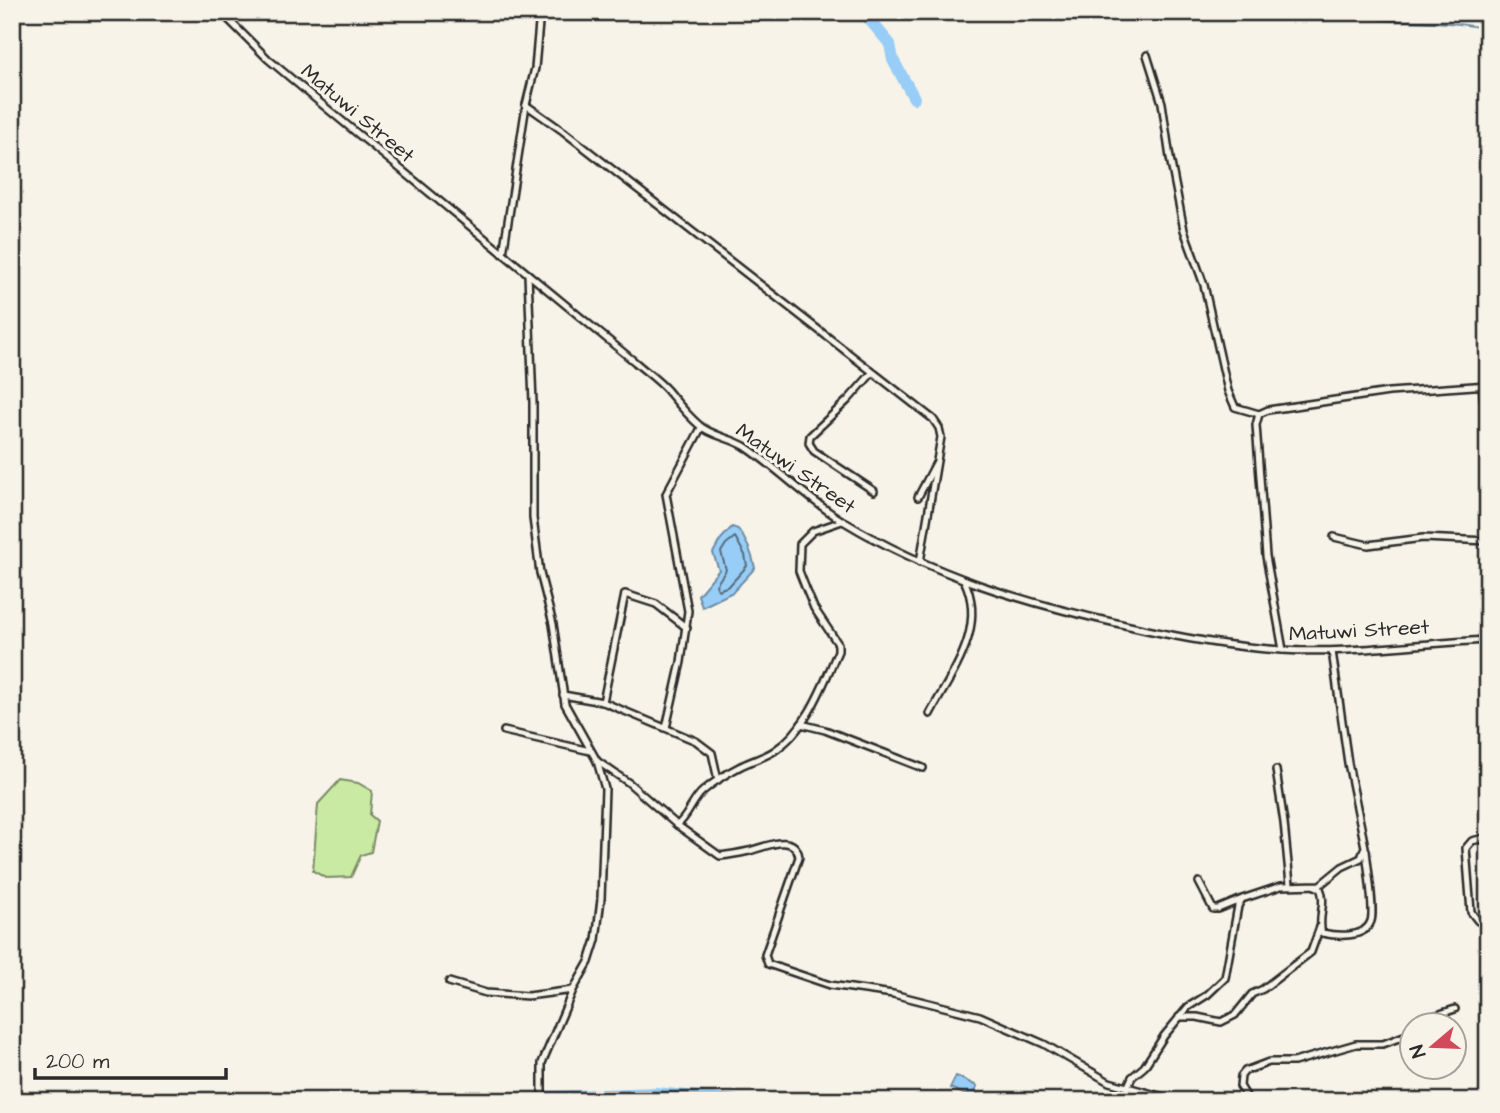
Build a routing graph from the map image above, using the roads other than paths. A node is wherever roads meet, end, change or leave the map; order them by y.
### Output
1 (220, 12) edge
2 (540, 12) edge
3 (1147, 55) dead end
4 (526, 105) junction
5 (503, 254) junction
6 (528, 274) junction
7 (872, 373) junction
8 (1485, 385) edge
9 (1259, 414) junction
10 (701, 428) junction
11 (1488, 434) edge
12 (938, 458) junction
13 (874, 491) dead end
14 (918, 497) dead end
15 (842, 521) junction
16 (1334, 537) dead end
17 (1488, 541) edge
18 (920, 562) junction
19 (964, 580) junction
20 (687, 628) junction
21 (1488, 640) edge
22 (1283, 650) junction
23 (1332, 651) junction
24 (563, 695) junction
25 (603, 702) junction
26 (930, 715) dead end
27 (801, 724) junction
28 (666, 728) junction
29 (504, 731) dead end
30 (590, 751) junction
31 (597, 761) junction
32 (923, 768) dead end
33 (1276, 770) dead end
34 (718, 780) junction
35 (677, 825) junction
36 (1488, 837) edge
37 (1366, 847) junction
38 (1199, 881) dead end
39 (1290, 884) junction
40 (1315, 886) junction
41 (1242, 899) junction
42 (1478, 921) dead end
43 (1320, 927) junction
44 (449, 982) dead end
45 (573, 990) junction
46 (1455, 1009) dead end
47 (1446, 1012) edge
48 (1179, 1017) junction
49 (1398, 1038) edge
50 (1127, 1088) junction
51 (1173, 1100) edge
52 (542, 1101) edge
53 (1249, 1101) edge

1 - 5 street, Matuwi Street
2 - 4 street
3 - 9 street
4 - 5 street
4 - 7 street
5 - 6 street, Matuwi Street
6 - 10 street, Matuwi Street
6 - 24 street
7 - 12 street
7 - 13 street
8 - 9 street
8 - 11 street
9 - 22 street
10 - 15 street, Matuwi Street
10 - 20 street
12 - 14 street
12 - 18 street
15 - 18 street, Matuwi Street
15 - 27 street
16 - 17 street
18 - 19 street, Matuwi Street
19 - 22 street, Matuwi Street
19 - 26 street
20 - 25 street
20 - 28 street
21 - 23 street, Matuwi Street
22 - 23 street, Matuwi Street
23 - 37 street
24 - 25 street
24 - 30 street
25 - 28 street
27 - 32 street
27 - 34 street
28 - 34 street
29 - 30 street
30 - 31 street
31 - 35 street
31 - 45 street
33 - 39 street
34 - 35 street
35 - 50 street
36 - 42 street
37 - 40 street
37 - 43 street
38 - 41 street
39 - 40 street
39 - 41 street
40 - 43 street
41 - 48 street
43 - 48 street
44 - 45 street
45 - 52 street
46 - 47 street
48 - 50 street
49 - 53 street
50 - 51 street

